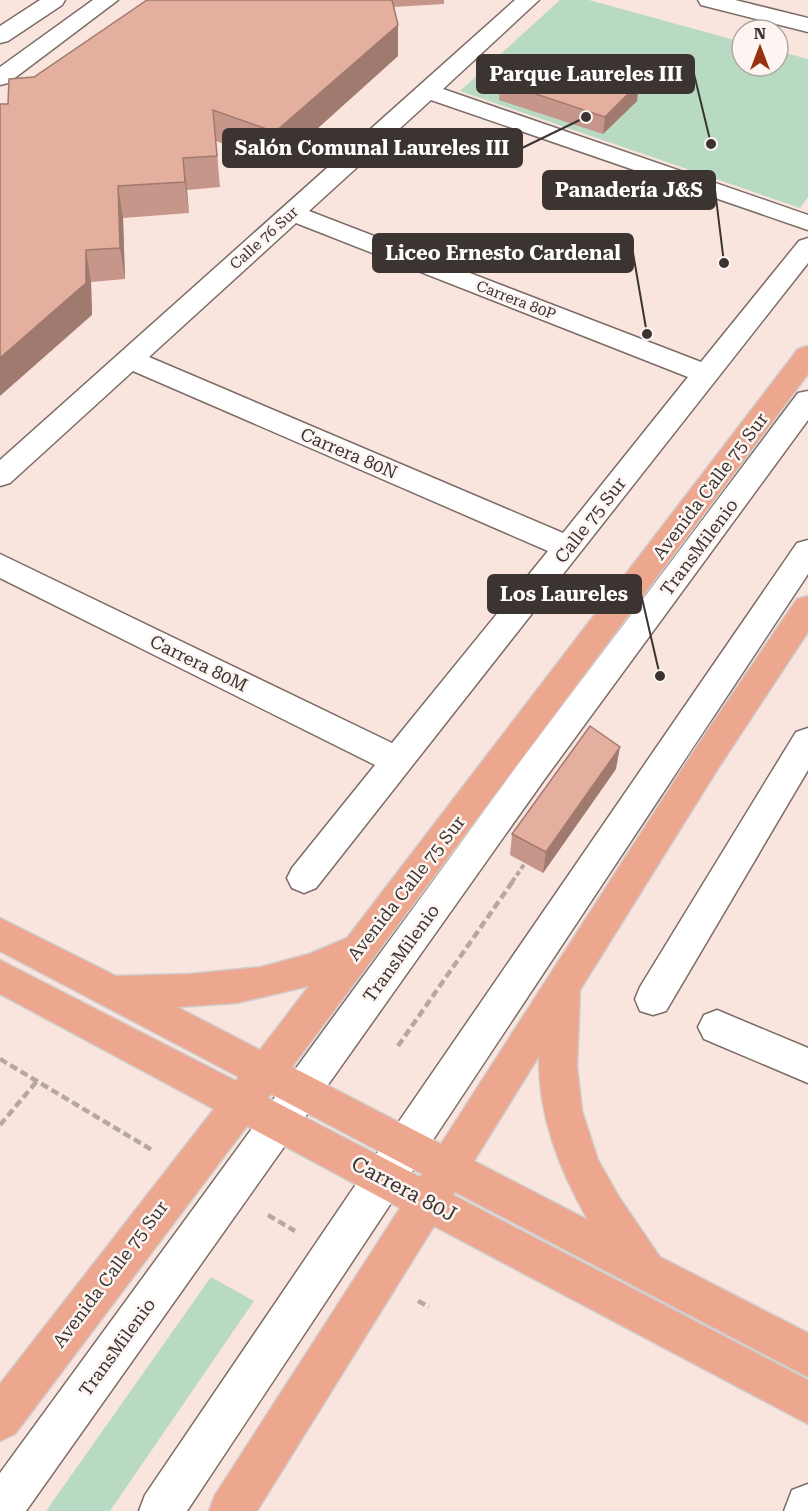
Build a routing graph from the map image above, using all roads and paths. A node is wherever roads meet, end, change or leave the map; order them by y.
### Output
1 (54, 0) edge
2 (107, 0) edge
3 (528, 0) edge
4 (709, 0) edge
5 (808, 26) edge
6 (0, 36) edge
7 (0, 78) edge
8 (428, 91) junction
9 (292, 213) junction
10 (808, 222) edge
11 (808, 246) edge
12 (808, 356) edge
13 (130, 359) junction
14 (706, 374) junction
15 (808, 400) edge
16 (0, 476) edge
17 (568, 548) junction
18 (808, 551) edge
19 (0, 565) edge
20 (808, 607) edge
21 (808, 741) edge
22 (398, 761) junction
23 (799, 773) edge
24 (525, 863) edge
25 (304, 878) dead end
26 (0, 933) edge
27 (359, 949) junction
28 (0, 976) edge
29 (564, 984) junction
30 (110, 991) junction
31 (653, 999) dead end
32 (717, 1027) dead end
33 (398, 1046) dead end
34 (0, 1059) edge
35 (808, 1066) edge
36 (265, 1071) junction
37 (37, 1082) junction
38 (303, 1091) junction
39 (241, 1103) junction
40 (278, 1123) junction
41 (0, 1125) edge
42 (151, 1149) dead end
43 (394, 1161) junction
44 (437, 1184) junction
45 (259, 1210) dead end
46 (299, 1232) dead end
47 (651, 1274) junction
48 (415, 1299) dead end
49 (429, 1307) dead end
50 (808, 1356) edge
51 (808, 1403) edge
52 (0, 1419) edge
53 (808, 1506) edge
54 (0, 1510) edge
55 (161, 1511) edge
56 (231, 1511) edge
57 (806, 1511) edge

1 - 6 street
2 - 7 street
3 - 8 street, Calle 76 Sur
4 - 5 street
8 - 9 street, Calle 76 Sur
8 - 10 street
9 - 13 street, Calle 76 Sur
9 - 14 street, Carrera 80P
11 - 14 street, Calle 75 Sur
12 - 27 main road, Avenida Calle 75 Sur
13 - 16 street, Calle 76 Sur
13 - 17 street, Carrera 80N
14 - 17 street, Calle 75 Sur
15 - 38 street, TransMilenio
17 - 22 street, Calle 75 Sur
18 - 43 street
19 - 22 street, Carrera 80M
20 - 29 main road
21 - 23 street
22 - 25 street, Calle 75 Sur
23 - 31 street
24 - 33 path
26 - 30 main road, Carrera 80J
27 - 30 main road
27 - 36 main road, Avenida Calle 75 Sur
28 - 39 main road, Carrera 80J
29 - 44 main road
29 - 47 main road
30 - 36 main road, Carrera 80J
32 - 35 street
34 - 37 path
36 - 38 main road, Carrera 80J
36 - 39 main road, Avenida Calle 75 Sur
37 - 41 path
37 - 42 path
38 - 40 street, TransMilenio
38 - 43 main road, Carrera 80J
39 - 40 main road, Carrera 80J
39 - 52 main road, Avenida Calle 75 Sur
40 - 43 main road, Carrera 80J
40 - 54 street, TransMilenio
43 - 44 main road, Carrera 80J
43 - 55 street
44 - 47 main road, Carrera 80J
44 - 51 main road, Carrera 80J
44 - 56 main road
45 - 46 path
47 - 50 main road, Carrera 80J
48 - 49 path
53 - 57 street

